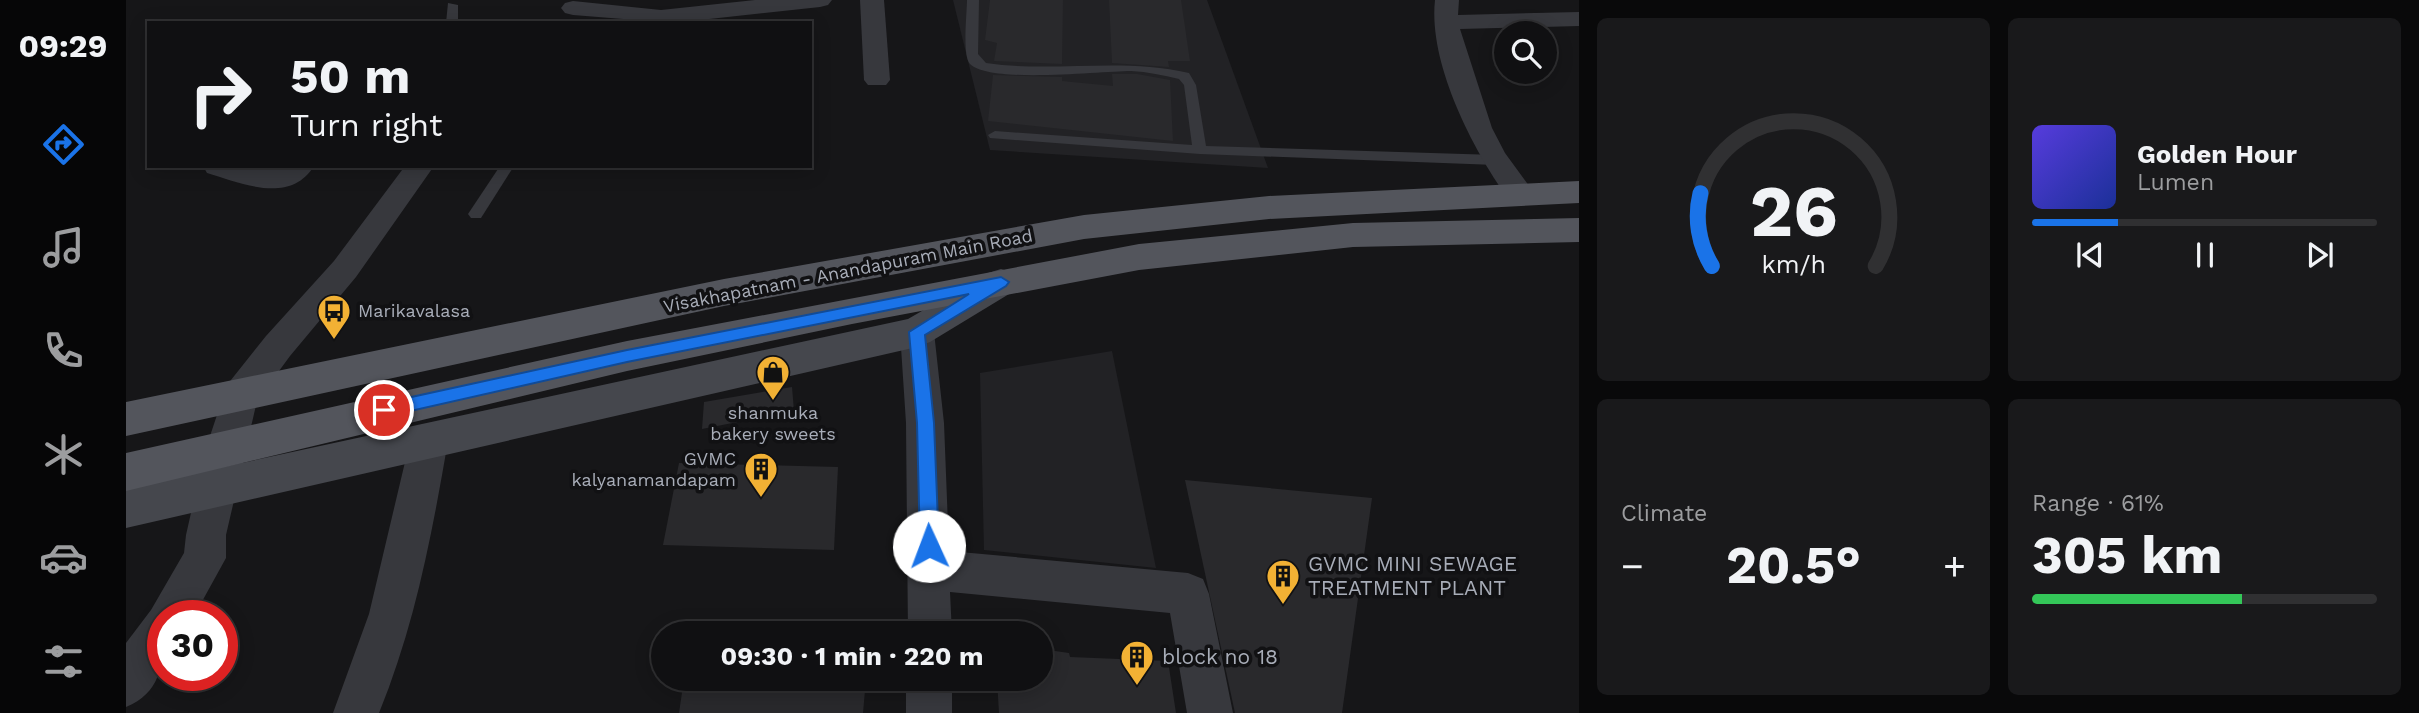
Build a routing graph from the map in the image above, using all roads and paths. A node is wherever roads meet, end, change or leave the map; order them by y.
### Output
1 (820, 0) edge
2 (872, 0) edge
3 (972, 0) edge
4 (452, 5) dead end
5 (571, 10) edge
6 (734, 11) edge
7 (1447, 11) edge
8 (1579, 19) edge
9 (452, 21) edge
10 (877, 80) dead end
11 (995, 135) dead end
12 (1199, 150) junction
13 (1496, 160) junction
14 (224, 168) edge
15 (298, 168) edge
16 (419, 168) edge
17 (506, 168) edge
18 (1579, 192) edge
19 (1520, 194) junction
20 (476, 214) dead end
21 (1579, 230) edge
22 (1001, 282) junction
23 (917, 332) junction
24 (240, 396) junction
25 (126, 419) edge
26 (429, 441) junction
27 (220, 469) junction
28 (126, 472) edge
29 (126, 508) edge
30 (930, 570) junction
31 (180, 600) edge
32 (930, 621) edge
33 (147, 652) edge
34 (126, 684) edge
35 (929, 691) edge
36 (356, 713) edge
37 (929, 713) edge
38 (1210, 713) edge

1 - 6 street
2 - 10 street
3 - 12 lane
4 - 9 lane
5 - 6 street
7 - 8 street
7 - 13 street
11 - 12 lane
12 - 13 lane
13 - 19 street
14 - 15 street
16 - 24 street
17 - 20 lane
18 - 19 main road, Visakhapatnam - Anandapuram Main Road
19 - 24 main road, Visakhapatnam - Anandapuram Main Road
21 - 22 main road
22 - 23 street
22 - 27 main road
23 - 26 street
23 - 30 street
24 - 25 main road, Visakhapatnam - Anandapuram Main Road
24 - 27 street
26 - 27 street
26 - 36 street
27 - 28 main road
27 - 29 street
27 - 31 street
30 - 32 street
30 - 38 street
33 - 34 street
35 - 37 street

